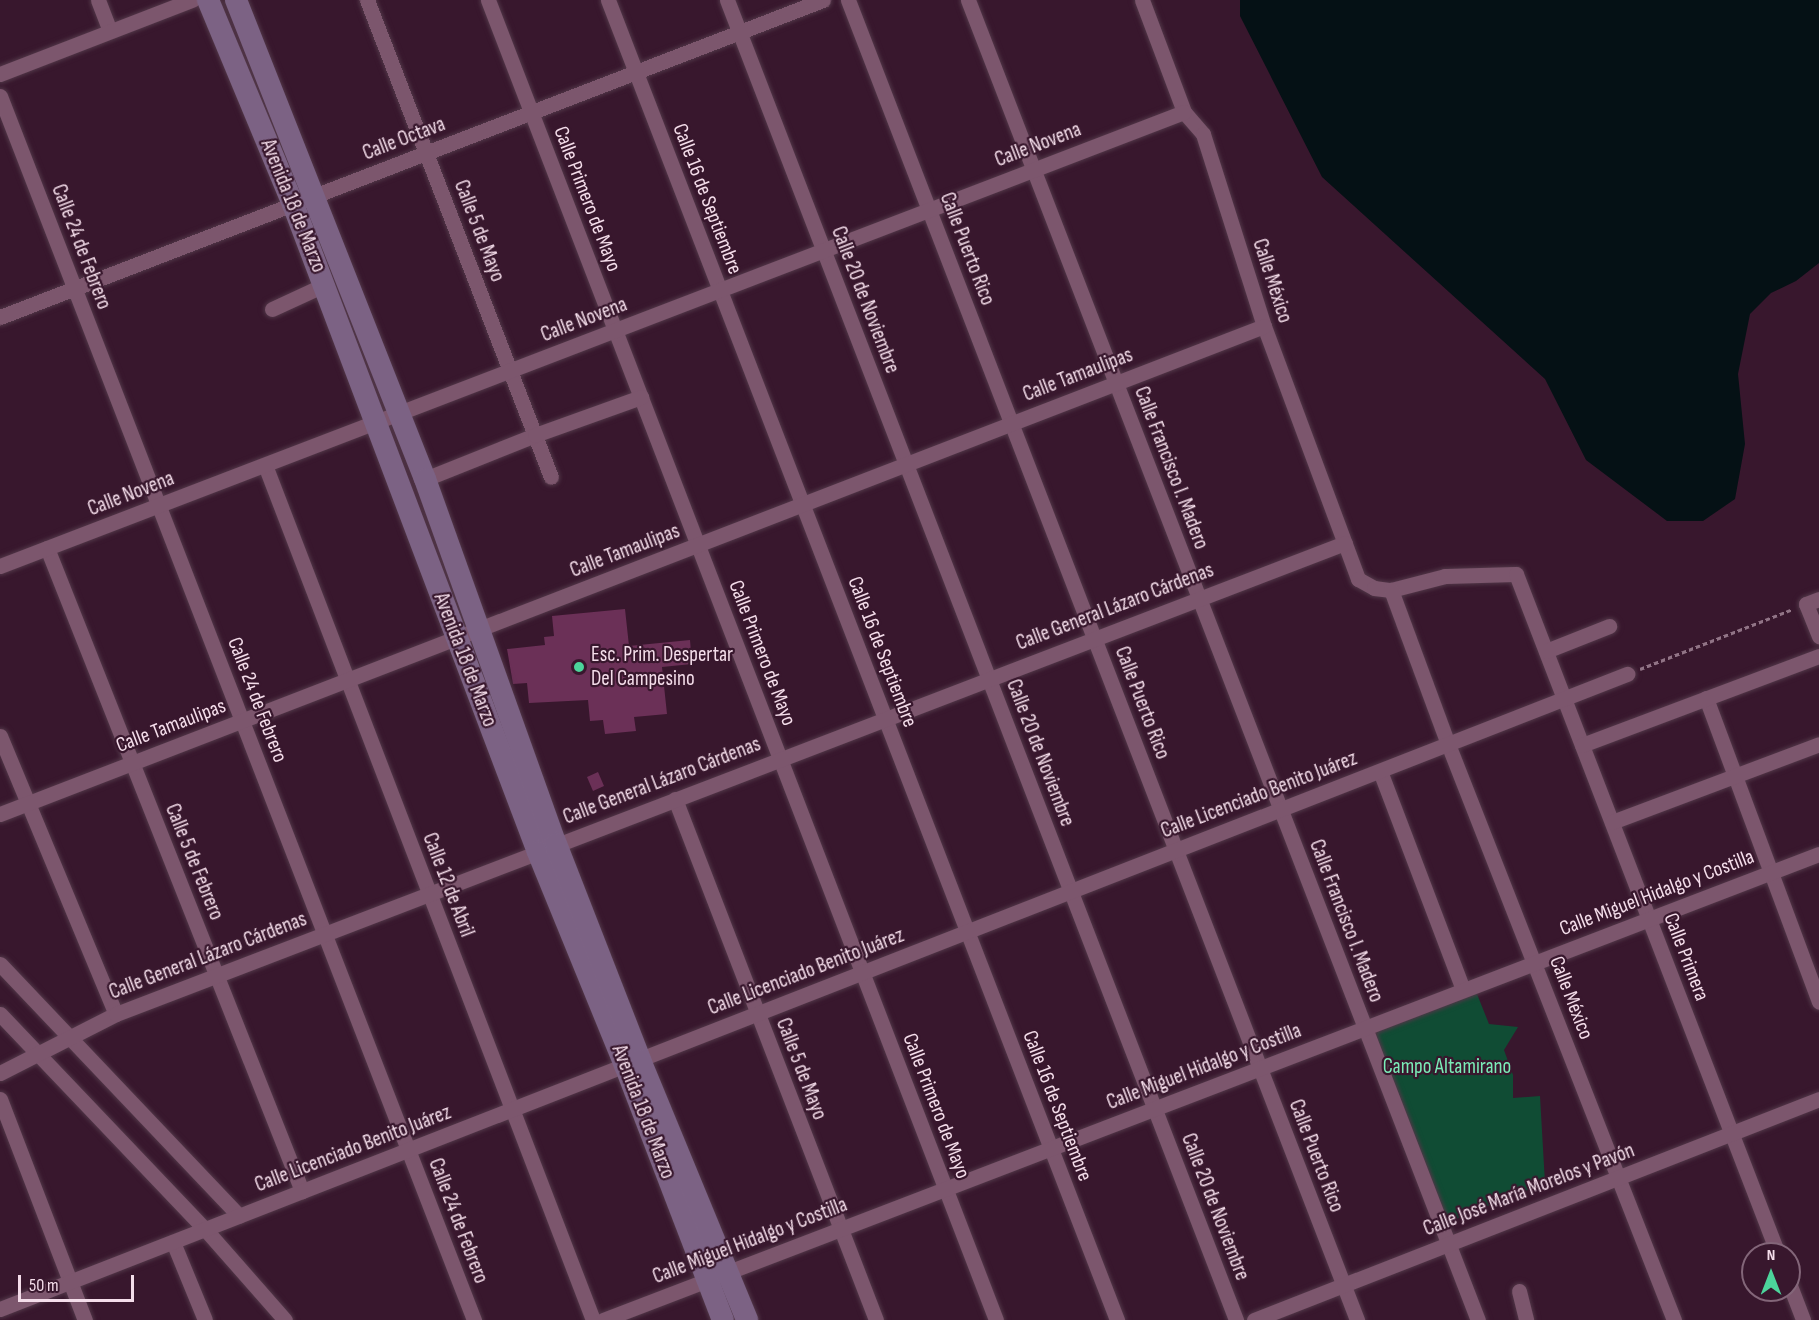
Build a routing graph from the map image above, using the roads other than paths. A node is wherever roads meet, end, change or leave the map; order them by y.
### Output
1 (98, 0) edge
2 (192, 0) edge
3 (208, 0) edge
4 (236, 0) edge
5 (368, 0) edge
6 (488, 0) edge
7 (608, 0) edge
8 (727, 0) edge
9 (823, 0) edge
10 (848, 0) edge
11 (968, 0) edge
12 (1142, 0) edge
13 (110, 31) junction
14 (740, 32) junction
15 (636, 72) junction
16 (0, 74) edge
17 (0, 96) edge
18 (531, 112) junction
19 (1184, 112) junction
20 (426, 153) junction
21 (1034, 170) junction
22 (315, 197) junction
23 (293, 204) junction
24 (929, 210) junction
25 (824, 250) junction
26 (324, 285) junction
27 (75, 288) junction
28 (720, 290) junction
29 (272, 309) dead end
30 (0, 317) edge
31 (1264, 326) junction
32 (615, 330) junction
33 (510, 371) junction
34 (1116, 383) junction
35 (641, 397) junction
36 (387, 417) junction
37 (1012, 423) junction
38 (535, 435) junction
39 (906, 464) junction
40 (264, 465) junction
41 (551, 477) dead end
42 (425, 479) junction
43 (803, 504) junction
44 (159, 505) junction
45 (1344, 543) junction
46 (698, 545) junction
47 (47, 548) junction
48 (0, 566) edge
49 (1391, 590) junction
50 (1199, 597) junction
51 (1813, 602) edge
52 (1609, 626) dead end
53 (479, 630) junction
54 (1819, 636) edge
55 (456, 638) junction
56 (1094, 638) junction
57 (1546, 651) junction
58 (1819, 656) edge
59 (1627, 674) road end
60 (988, 678) junction
61 (347, 680) junction
62 (1706, 698) junction
63 (1565, 699) junction
64 (885, 718) junction
65 (242, 721) junction
66 (0, 736) edge
67 (1448, 744) junction
68 (1819, 744) edge
69 (1582, 745) junction
70 (780, 759) junction
71 (132, 763) junction
72 (1380, 771) junction
73 (1735, 776) junction
74 (675, 799) junction
75 (27, 803) junction
76 (1281, 809) junction
77 (0, 814) edge
78 (1612, 822) junction
79 (547, 848) junction
80 (1176, 850) junction
81 (1819, 854) edge
82 (1771, 872) junction
83 (1071, 891) junction
84 (429, 894) junction
85 (1649, 919) junction
86 (967, 932) junction
87 (324, 934) junction
88 (1534, 963) junction
89 (0, 964) edge
90 (862, 973) junction
91 (216, 975) junction
92 (1463, 990) junction
93 (1819, 1002) edge
94 (758, 1013) junction
95 (0, 1014) edge
96 (116, 1014) junction
97 (1365, 1028) junction
98 (71, 1037) junction
99 (37, 1055) junction
100 (632, 1062) junction
101 (1260, 1068) junction
102 (0, 1073) edge
103 (0, 1099) edge
104 (1819, 1099) edge
105 (512, 1109) junction
106 (1154, 1109) junction
107 (1732, 1133) junction
108 (1051, 1148) junction
109 (408, 1150) junction
110 (1618, 1177) junction
111 (945, 1189) junction
112 (302, 1191) junction
113 (239, 1216) junction
114 (205, 1229) junction
115 (841, 1229) junction
116 (173, 1242) junction
117 (1773, 1242) edge
118 (1449, 1244) junction
119 (729, 1271) junction
120 (708, 1280) junction
121 (70, 1282) junction
122 (1344, 1285) junction
123 (1519, 1291) dead end
124 (1796, 1302) edge
125 (0, 1309) edge
126 (85, 1320) edge
127 (205, 1320) edge
128 (285, 1320) edge
129 (474, 1320) edge
130 (593, 1320) edge
131 (603, 1320) edge
132 (723, 1320) edge
133 (747, 1320) edge
134 (876, 1320) edge
135 (996, 1320) edge
136 (1117, 1320) edge
137 (1236, 1320) edge
138 (1254, 1320) edge
139 (1357, 1320) edge
140 (1478, 1320) edge
141 (1526, 1320) edge
142 (1674, 1320) edge
143 (1803, 1320) edge

1 - 13 street
2 - 13 street
3 - 23 street, Avenida 18 de Marzo
4 - 22 street, Avenida 18 de Marzo
5 - 20 street, Calle 5 de Mayo
6 - 18 street, Calle Primero de Mayo
7 - 15 street, Calle 16 de Septiembre
8 - 14 street, Calle 20 de Noviembre
9 - 14 street, Calle Octava
10 - 24 street, Calle Puerto Rico
11 - 21 street, Calle Francisco I. Madero
12 - 19 street, Calle México
13 - 16 street
14 - 15 street, Calle Octava
14 - 25 street, Calle 20 de Noviembre
15 - 18 street, Calle Octava
15 - 28 street, Calle 16 de Septiembre
17 - 27 street, Calle 24 de Febrero
18 - 20 street, Calle Octava
18 - 32 street, Calle Primero de Mayo
19 - 21 street, Calle Novena
19 - 31 street, Calle México
20 - 22 street, Calle Octava
20 - 33 street, Calle 5 de Mayo
21 - 24 street, Calle Novena
21 - 34 street, Calle Francisco I. Madero
22 - 23 street, Calle Octava
22 - 36 street, Avenida 18 de Marzo
23 - 26 street, Avenida 18 de Marzo
23 - 27 street, Calle Octava
24 - 25 street, Calle Novena
24 - 37 street, Calle Puerto Rico
25 - 28 street, Calle Novena
25 - 39 street, Calle 20 de Noviembre
26 - 29 street
26 - 36 street, Avenida 18 de Marzo
27 - 30 street, Calle Octava
27 - 44 street, Calle 24 de Febrero
28 - 32 street, Calle Novena
28 - 43 street, Calle 16 de Septiembre
31 - 34 street, Calle Tamaulipas
31 - 45 street, Calle México
32 - 33 street, Calle Novena
32 - 35 street, Calle Primero de Mayo
33 - 36 street, Calle Novena
33 - 38 street, Calle 5 de Mayo
34 - 37 street, Calle Tamaulipas
34 - 50 street, Calle Francisco I. Madero
35 - 38 street
35 - 46 street, Calle Primero de Mayo
36 - 40 street, Calle Novena
36 - 42 street, Avenida 18 de Marzo
36 - 55 street, Avenida 18 de Marzo
37 - 39 street, Calle Tamaulipas
37 - 56 street, Calle Puerto Rico
38 - 41 street, Calle 5 de Mayo
38 - 42 street
39 - 43 street, Calle Tamaulipas
39 - 60 street, Calle 20 de Noviembre
40 - 44 street, Calle Novena
40 - 61 street, Calle 12 de Abril
42 - 53 street, Avenida 18 de Marzo
43 - 46 street, Calle Tamaulipas
43 - 64 street, Calle 16 de Septiembre
44 - 47 street, Calle Novena
44 - 65 street, Calle 24 de Febrero
45 - 49 street, Calle México
45 - 50 street, Calle General Lázaro Cárdenas
46 - 53 street, Calle Tamaulipas
46 - 70 street, Calle Primero de Mayo
47 - 48 street, Calle Novena
47 - 71 street, Calle 5 de Febrero
49 - 57 street, Calle Primera
49 - 67 street, Calle México
50 - 56 street, Calle General Lázaro Cárdenas
50 - 76 street, Calle Francisco I. Madero
51 - 54 street
52 - 57 street
53 - 55 street, Calle Tamaulipas
53 - 79 street, Avenida 18 de Marzo
55 - 61 street, Calle Tamaulipas
55 - 79 street, Avenida 18 de Marzo
56 - 60 street, Calle General Lázaro Cárdenas
56 - 80 street, Calle Puerto Rico
57 - 63 street, Calle Primera
58 - 62 street
59 - 63 street, Calle Licenciado Benito Juárez
60 - 64 street, Calle General Lázaro Cárdenas
60 - 83 street, Calle 20 de Noviembre
61 - 65 street, Calle Tamaulipas
61 - 84 street, Calle 12 de Abril
62 - 69 street
62 - 73 street
63 - 67 street, Calle Licenciado Benito Juárez
63 - 69 street, Calle Primera
64 - 70 street, Calle General Lázaro Cárdenas
64 - 86 street, Calle 16 de Septiembre
65 - 71 street, Calle Tamaulipas
65 - 87 street, Calle 24 de Febrero
66 - 75 street
67 - 72 street, Calle Licenciado Benito Juárez
67 - 88 street, Calle México
68 - 73 street
69 - 78 street, Calle Primera
70 - 74 street, Calle General Lázaro Cárdenas
70 - 90 street, Calle Primero de Mayo
71 - 75 street, Calle Tamaulipas
71 - 91 street, Calle 5 de Febrero
72 - 76 street, Calle Licenciado Benito Juárez
72 - 92 street
73 - 78 street
73 - 82 street
74 - 79 street, Calle General Lázaro Cárdenas
74 - 94 street, Calle 5 de Mayo
75 - 77 street, Calle Tamaulipas
75 - 96 street
76 - 80 street, Calle Licenciado Benito Juárez
76 - 97 street, Calle Francisco I. Madero
78 - 85 street, Calle Primera
79 - 84 street, Calle General Lázaro Cárdenas
79 - 100 street, Avenida 18 de Marzo
80 - 83 street, Calle Licenciado Benito Juárez
80 - 101 street, Calle Puerto Rico
81 - 82 street, Calle Miguel Hidalgo y Costilla
82 - 85 street, Calle Miguel Hidalgo y Costilla
82 - 93 street
83 - 86 street, Calle Licenciado Benito Juárez
83 - 106 street, Calle 20 de Noviembre
84 - 87 street, Calle General Lázaro Cárdenas
84 - 105 street, Calle 12 de Abril
85 - 88 street, Calle Miguel Hidalgo y Costilla
85 - 107 street, Calle Primera
86 - 90 street, Calle Licenciado Benito Juárez
86 - 108 street, Calle 16 de Septiembre
87 - 91 street, Calle General Lázaro Cárdenas
87 - 109 street, Calle 24 de Febrero
88 - 92 street, Calle Miguel Hidalgo y Costilla
88 - 110 street, Calle México
89 - 98 street
90 - 94 street, Calle Licenciado Benito Juárez
90 - 111 street, Calle Primero de Mayo
91 - 96 street, Calle General Lázaro Cárdenas
91 - 112 street, Calle 5 de Febrero
92 - 97 street, Calle Miguel Hidalgo y Costilla
94 - 100 street, Calle Licenciado Benito Juárez
94 - 115 street, Calle 5 de Mayo
95 - 99 street
96 - 98 street, Calle General Lázaro Cárdenas
97 - 101 street, Calle Miguel Hidalgo y Costilla
97 - 118 street, Calle Francisco I. Madero
98 - 99 street, Calle General Lázaro Cárdenas
98 - 113 street
99 - 102 street, Calle General Lázaro Cárdenas
99 - 114 street
100 - 105 street, Calle Licenciado Benito Juárez
100 - 119 street, Avenida 18 de Marzo
100 - 120 street, Avenida 18 de Marzo
101 - 106 street, Calle Miguel Hidalgo y Costilla
101 - 122 street, Calle Puerto Rico
103 - 121 street
104 - 107 street, Calle José María Morelos y Pavón
105 - 109 street, Calle Licenciado Benito Juárez
105 - 130 street, Calle 12 de Abril
106 - 108 street, Calle Miguel Hidalgo y Costilla
106 - 137 street, Calle 20 de Noviembre
107 - 110 street, Calle José María Morelos y Pavón
107 - 117 street, Calle Primera
108 - 111 street, Calle Miguel Hidalgo y Costilla
108 - 136 street, Calle 16 de Septiembre
109 - 112 street, Calle Licenciado Benito Juárez
109 - 129 street, Calle 24 de Febrero
110 - 118 street, Calle José María Morelos y Pavón
110 - 142 street, Calle México
111 - 115 street, Calle Miguel Hidalgo y Costilla
111 - 135 street, Calle Primero de Mayo
112 - 113 street, Calle Licenciado Benito Juárez
113 - 114 street, Calle Licenciado Benito Juárez
114 - 116 street, Calle Licenciado Benito Juárez
114 - 128 street
115 - 119 street, Calle Miguel Hidalgo y Costilla
115 - 134 street, Calle 5 de Mayo
116 - 121 street, Calle Licenciado Benito Juárez
116 - 127 street
118 - 122 street, Calle José María Morelos y Pavón
118 - 140 street, Calle Francisco I. Madero
119 - 120 street, Calle Miguel Hidalgo y Costilla
119 - 133 street, Avenida 18 de Marzo
120 - 131 street, Calle Miguel Hidalgo y Costilla
120 - 132 street, Avenida 18 de Marzo
121 - 125 street, Calle Licenciado Benito Juárez
121 - 126 street
122 - 138 street, Calle José María Morelos y Pavón
122 - 139 street, Calle Puerto Rico
123 - 141 street
124 - 143 street

